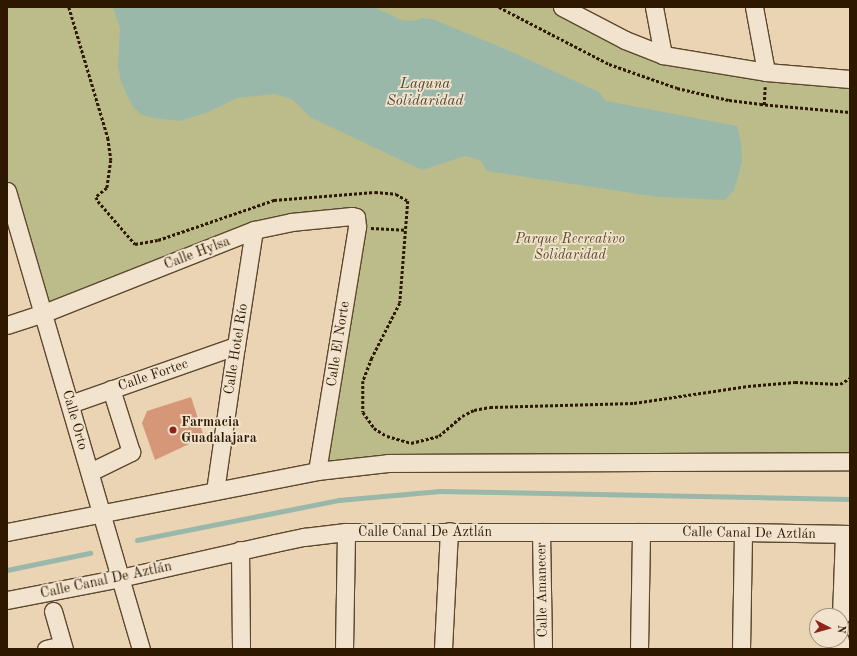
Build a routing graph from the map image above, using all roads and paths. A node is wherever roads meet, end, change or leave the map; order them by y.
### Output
1 (69, 7) edge
2 (499, 7) edge
3 (562, 7) edge
4 (654, 7) edge
5 (754, 7) edge
6 (663, 55) junction
7 (766, 72) junction
8 (850, 79) edge
9 (850, 112) edge
10 (7, 191) edge
11 (357, 222) junction
12 (254, 230) junction
13 (405, 230) junction
14 (44, 313) junction
15 (7, 325) edge
16 (236, 346) junction
17 (850, 378) edge
18 (111, 389) junction
19 (70, 404) junction
20 (850, 461) edge
21 (317, 471) junction
22 (90, 472) junction
23 (215, 491) junction
24 (102, 512) junction
25 (449, 531) junction
26 (7, 532) edge
27 (346, 532) junction
28 (541, 532) junction
29 (641, 532) junction
30 (743, 532) junction
31 (847, 534) edge
32 (240, 550) junction
33 (120, 578) junction
34 (7, 600) edge
35 (842, 608) edge
36 (53, 611) dead end
37 (63, 647) edge
38 (46, 649) edge
39 (141, 649) edge
40 (241, 649) edge
41 (344, 649) edge
42 (443, 649) edge
43 (543, 649) edge
44 (639, 649) edge
45 (741, 649) edge

1 - 13 path
2 - 9 path
3 - 6 street
4 - 6 street
5 - 7 street
6 - 7 street
7 - 8 street
10 - 14 street, Calle Orto
11 - 12 street, Calle Hylsa
11 - 13 path
11 - 21 street, Calle El Norte
12 - 14 street, Calle Hylsa
12 - 16 street, Calle Hotel Río
13 - 17 path
14 - 15 street, Calle Hylsa
14 - 19 street, Calle Orto
16 - 18 street, Calle Fortec
16 - 23 street, Calle Hotel Río
18 - 19 street, Calle Fortec
18 - 22 street
19 - 22 street, Calle Orto
20 - 21 street
21 - 23 street
22 - 24 street, Calle Orto
23 - 24 street
24 - 26 street
24 - 33 street, Calle Orto
25 - 27 street, Calle Canal De Aztlán
25 - 28 street, Calle Canal De Aztlán
25 - 42 street
27 - 32 street, Calle Canal De Aztlán
27 - 41 street
28 - 29 street, Calle Canal De Aztlán
28 - 43 street, Calle Amanecer
29 - 30 street, Calle Canal De Aztlán
29 - 44 street
30 - 31 street, Calle Canal De Aztlán
30 - 45 street
31 - 35 street
32 - 33 street, Calle Canal De Aztlán
32 - 40 street
33 - 34 street, Calle Canal De Aztlán
33 - 39 street, Calle Orto
36 - 37 street
37 - 38 street

